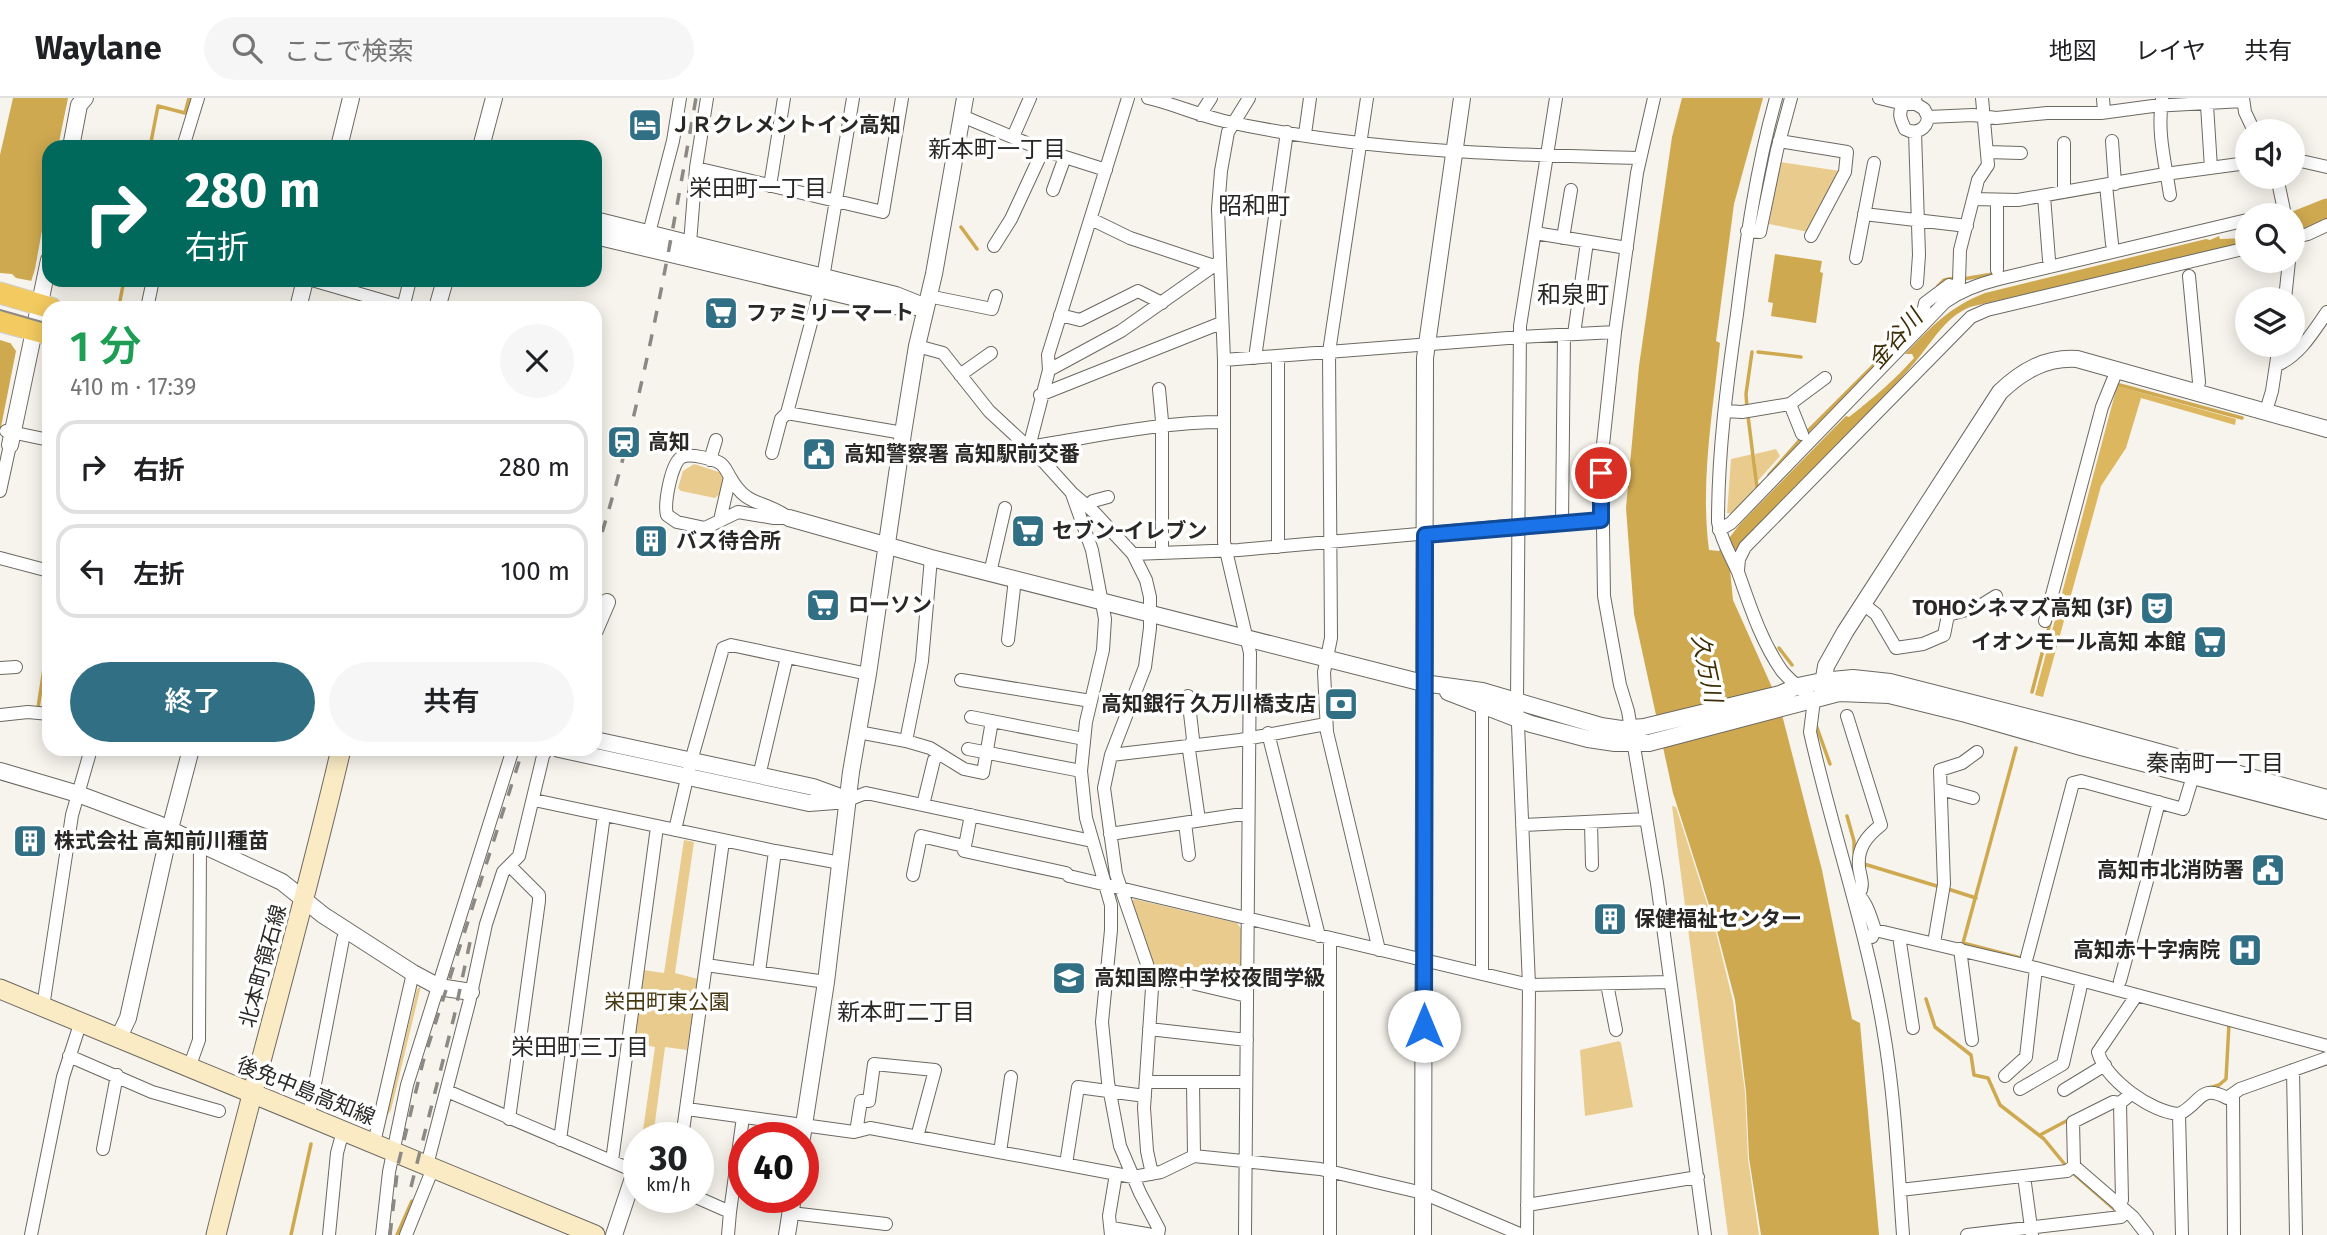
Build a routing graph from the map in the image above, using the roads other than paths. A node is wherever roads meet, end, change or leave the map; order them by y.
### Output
1 (85, 98) edge
2 (198, 98) edge
3 (351, 98) edge
4 (494, 98) edge
5 (680, 98) edge
6 (707, 98) edge
7 (785, 98) edge
8 (853, 98) edge
9 (902, 98) edge
10 (965, 98) edge
11 (1030, 98) edge
12 (1128, 98) edge
13 (1211, 98) edge
14 (1249, 98) edge
15 (1310, 98) edge
16 (1367, 98) edge
17 (1462, 98) edge
18 (1556, 98) edge
19 (1654, 98) edge
20 (1776, 98) edge
21 (1791, 98) edge
22 (1879, 98) edge
23 (1982, 98) edge
24 (2045, 98) edge
25 (2103, 98) edge
26 (1154, 99) edge
27 (2243, 100) edge
28 (1912, 102) edge
29 (2161, 102) edge
30 (2207, 105) junction
31 (2046, 113) junction
32 (2104, 113) junction
33 (1200, 115) junction
34 (962, 116) junction
35 (1984, 116) junction
36 (1928, 117) junction
37 (2249, 119) edge
38 (1233, 123) junction
39 (1287, 132) junction
40 (1915, 132) junction
41 (1305, 134) junction
42 (1013, 137) junction
43 (72, 140) edge
44 (185, 140) edge
45 (341, 140) edge
46 (483, 140) edge
47 (1779, 141) junction
48 (2112, 141) dead end
49 (1361, 142) junction
50 (2064, 143) dead end
51 (1043, 150) junction
52 (1455, 150) junction
53 (1987, 152) junction
54 (2021, 153) dead end
55 (1547, 156) junction
56 (1065, 157) junction
57 (1640, 158) junction
58 (2305, 162) edge
59 (1874, 163) dead end
60 (2235, 165) edge
61 (2327, 167) edge
62 (696, 168) junction
63 (2211, 168) junction
64 (1106, 170) junction
65 (2165, 174) junction
66 (2110, 184) junction
67 (770, 186) junction
68 (1053, 190) dead end
69 (1571, 190) dead end
70 (2064, 192) junction
71 (2170, 195) dead end
72 (2044, 196) junction
73 (1973, 199) junction
74 (837, 200) junction
75 (1997, 201) junction
76 (1864, 214) junction
77 (1091, 219) junction
78 (1918, 220) junction
79 (602, 222) edge
80 (2235, 223) edge
81 (2327, 225) edge
82 (1967, 226) junction
83 (1747, 231) junction
84 (649, 233) junction
85 (1535, 233) junction
86 (2305, 235) edge
87 (1811, 236) dead end
88 (602, 237) edge
89 (1563, 238) junction
90 (1587, 242) junction
91 (691, 243) junction
92 (2112, 244) dead end
93 (994, 246) dead end
94 (1627, 248) junction
95 (2235, 251) edge
96 (1856, 258) dead end
97 (2049, 260) dead end
98 (1217, 264) junction
99 (1997, 270) dead end
100 (2189, 275) dead end
101 (1917, 283) dead end
102 (821, 284) junction
103 (43, 287) edge
104 (335, 287) edge
105 (0, 293) edge
106 (996, 296) dead end
107 (381, 301) edge
108 (927, 302) junction
109 (1162, 303) junction
110 (39, 305) edge
111 (2327, 312) edge
112 (1929, 313) junction
113 (1060, 315) junction
114 (1221, 323) junction
115 (26, 328) edge
116 (1615, 332) junction
117 (1569, 334) junction
118 (1521, 337) junction
119 (1426, 345) junction
120 (917, 346) junction
121 (1329, 352) junction
122 (991, 353) dead end
123 (1278, 356) junction
124 (2278, 357) edge
125 (1255, 358) junction
126 (1224, 360) junction
127 (2277, 365) junction
128 (1049, 370) junction
129 (2117, 370) junction
130 (960, 374) junction
131 (1825, 378) dead end
132 (1159, 389) dead end
133 (2197, 391) junction
134 (1040, 395) junction
135 (1790, 404) junction
136 (1725, 411) junction
137 (2266, 411) junction
138 (787, 413) junction
139 (1224, 422) junction
140 (1161, 426) junction
141 (2327, 429) edge
142 (903, 433) junction
143 (1802, 434) dead end
144 (10, 436) junction
145 (42, 439) edge
146 (716, 440) dead end
147 (1028, 447) junction
148 (772, 453) dead end
149 (710, 460) junction
150 (730, 477) junction
151 (0, 491) edge
152 (1072, 494) junction
153 (1108, 497) dead end
154 (1087, 506) junction
155 (1005, 508) dead end
156 (789, 518) junction
157 (720, 520) junction
158 (1601, 520) junction
159 (1562, 522) junction
160 (1519, 525) junction
161 (1720, 533) junction
162 (1425, 535) junction
163 (1330, 542) junction
164 (886, 546) junction
165 (1278, 547) junction
166 (1226, 551) junction
167 (1162, 552) junction
168 (1133, 554) junction
169 (0, 558) edge
170 (931, 558) junction
171 (1736, 568) junction
172 (42, 569) edge
173 (990, 573) junction
174 (1015, 579) junction
175 (1996, 596) dead end
176 (1102, 601) junction
177 (1863, 604) junction
178 (1150, 613) junction
179 (2045, 621) dead end
180 (1248, 638) junction
181 (1008, 640) dead end
182 (787, 657) junction
183 (1327, 658) junction
184 (16, 667) dead end
185 (0, 668) edge
186 (868, 674) junction
187 (961, 680) dead end
188 (1822, 681) junction
189 (1430, 684) junction
190 (1798, 686) junction
191 (1188, 696) dead end
192 (1817, 700) junction
193 (1091, 701) junction
194 (1517, 701) junction
195 (1781, 702) junction
196 (1482, 705) junction
197 (42, 713) edge
198 (0, 715) edge
199 (1847, 716) dead end
200 (971, 717) dead end
201 (1517, 719) junction
202 (992, 722) junction
203 (1326, 724) junction
204 (858, 732) junction
205 (1268, 733) junction
206 (1636, 733) junction
207 (1249, 737) junction
208 (1084, 739) junction
209 (906, 741) junction
210 (602, 742) edge
211 (1191, 746) junction
212 (968, 749) dead end
213 (1977, 752) dead end
214 (987, 753) junction
215 (939, 754) junction
216 (602, 755) edge
217 (1111, 755) junction
218 (89, 756) edge
219 (189, 756) edge
220 (339, 756) edge
221 (511, 756) edge
222 (543, 756) edge
223 (689, 768) junction
224 (0, 771) edge
225 (1081, 771) junction
226 (759, 776) junction
227 (2193, 776) junction
228 (1941, 789) junction
229 (78, 794) junction
230 (1973, 798) dead end
231 (2327, 798) edge
232 (534, 800) junction
233 (848, 800) junction
234 (2158, 802) junction
235 (923, 805) junction
236 (2327, 811) edge
237 (604, 815) junction
238 (971, 815) junction
239 (1248, 815) junction
240 (1199, 820) junction
241 (1646, 820) junction
242 (1591, 822) junction
243 (1185, 823) junction
244 (1522, 825) junction
245 (657, 827) junction
246 (170, 830) junction
247 (674, 830) junction
248 (1110, 834) junction
249 (723, 841) junction
250 (1092, 841) junction
251 (200, 844) junction
252 (964, 846) junction
253 (775, 851) junction
254 (1189, 855) dead end
255 (841, 863) junction
256 (1592, 865) dead end
257 (510, 866) junction
258 (913, 875) dead end
259 (1105, 884) junction
260 (1120, 887) junction
261 (1856, 892) junction
262 (305, 902) junction
263 (1248, 918) junction
264 (1875, 930) junction
265 (347, 931) junction
266 (1899, 936) junction
267 (1324, 938) junction
268 (1934, 943) junction
269 (1867, 948) junction
270 (1959, 949) junction
271 (1379, 950) junction
272 (2027, 957) dead end
273 (1424, 961) junction
274 (706, 965) junction
275 (2036, 968) junction
276 (759, 972) junction
277 (413, 973) junction
278 (1149, 974) junction
279 (1482, 974) junction
280 (2082, 981) junction
281 (2120, 981) dead end
282 (826, 982) junction
283 (1670, 982) junction
284 (1608, 984) junction
285 (1529, 985) junction
286 (439, 986) junction
287 (0, 989) edge
288 (471, 992) junction
289 (1247, 996) junction
290 (2136, 996) junction
291 (43, 1007) junction
292 (81, 1021) junction
293 (1913, 1028) dead end
294 (1149, 1029) junction
295 (1616, 1030) dead end
296 (119, 1037) junction
297 (1247, 1040) junction
298 (1972, 1040) dead end
299 (2327, 1046) edge
300 (69, 1056) junction
301 (2327, 1058) edge
302 (2105, 1065) junction
303 (189, 1068) junction
304 (2293, 1070) junction
305 (117, 1075) junction
306 (2005, 1076) dead end
307 (1011, 1077) dead end
308 (1193, 1082) junction
309 (1247, 1082) junction
310 (1145, 1089) junction
311 (2020, 1089) dead end
312 (1110, 1090) junction
313 (2064, 1090) dead end
314 (447, 1091) junction
315 (251, 1093) junction
316 (2131, 1094) junction
317 (2233, 1094) junction
318 (2120, 1102) junction
319 (687, 1109) junction
320 (219, 1111) dead end
321 (2179, 1114) junction
322 (309, 1115) junction
323 (743, 1117) junction
324 (509, 1119) junction
325 (685, 1122) edge
326 (742, 1122) edge
327 (764, 1122) edge
328 (804, 1122) edge
329 (862, 1130) junction
330 (343, 1131) junction
331 (819, 1131) edge
332 (917, 1137) junction
333 (560, 1140) junction
334 (374, 1143) junction
335 (103, 1149) dead end
336 (393, 1151) junction
337 (1000, 1152) junction
338 (1194, 1156) junction
339 (612, 1161) junction
340 (1246, 1161) junction
341 (1066, 1164) junction
342 (430, 1166) junction
343 (623, 1166) edge
344 (2070, 1168) junction
345 (1330, 1170) junction
346 (1116, 1174) junction
347 (1152, 1174) junction
348 (2024, 1176) junction
349 (1133, 1177) junction
350 (1698, 1177) junction
351 (1900, 1190) junction
352 (1423, 1193) junction
353 (1527, 1205) junction
354 (623, 1210) edge
355 (819, 1210) edge
356 (2120, 1211) junction
357 (730, 1213) edge
358 (791, 1213) edge
359 (886, 1224) dead end
360 (2031, 1231) edge
361 (1111, 1232) edge
362 (31, 1235) edge
363 (216, 1235) edge
364 (329, 1235) edge
365 (382, 1235) edge
366 (406, 1235) edge
367 (596, 1235) edge
368 (614, 1235) edge
369 (728, 1235) edge
370 (787, 1235) edge
371 (1152, 1235) edge
372 (1158, 1235) edge
373 (1245, 1235) edge
374 (1330, 1235) edge
375 (1423, 1235) edge
376 (1525, 1235) edge
377 (1705, 1235) edge
378 (1903, 1235) edge
379 (1967, 1235) edge
380 (2147, 1235) edge
381 (2182, 1235) edge
382 (2234, 1235) edge
383 (2296, 1235) edge

1 - 43 street
2 - 44 street
3 - 45 street
4 - 46 street
5 - 84 street
6 - 62 street
7 - 67 street
8 - 74 street
9 - 74 street
10 - 34 street
11 - 42 street
12 - 64 street
13 - 33 street
14 - 38 street
15 - 41 street
16 - 49 street
17 - 52 street
18 - 55 street
19 - 57 street
20 - 83 street
21 - 47 street
22 - 28 street
23 - 35 street
24 - 31 street
25 - 32 street
26 - 33 street
27 - 30 street
27 - 37 street
28 - 36 street
28 - 40 street
29 - 30 street
29 - 32 street
29 - 65 street
30 - 63 street
31 - 32 street
31 - 35 street
33 - 38 street
34 - 42 street
34 - 108 street
35 - 36 street
35 - 53 street
36 - 40 street
38 - 39 street
38 - 98 street
39 - 41 street
39 - 125 street
40 - 78 street
41 - 49 street
42 - 51 street
47 - 83 street
47 - 87 street
48 - 66 street
49 - 52 street
49 - 121 street
50 - 70 street
51 - 56 street
51 - 93 street
52 - 55 street
52 - 119 street
53 - 54 street
53 - 73 street
55 - 57 street
55 - 85 street
56 - 64 street
56 - 68 street
57 - 94 street
58 - 61 street
59 - 76 street
60 - 63 street
62 - 67 street
62 - 91 street
63 - 65 street
64 - 77 street
65 - 66 street
65 - 71 street
66 - 70 street
66 - 92 street
67 - 74 street
69 - 89 street
70 - 72 street
72 - 75 street
72 - 97 street
73 - 75 street
73 - 82 street
74 - 102 street
75 - 99 street
76 - 78 street
76 - 96 street
77 - 98 street
77 - 113 street
78 - 82 street
78 - 101 street
79 - 84 street
80 - 112 street
81 - 86 street
82 - 112 street
83 - 136 street
84 - 91 street
85 - 89 street
85 - 118 street
88 - 102 street
89 - 90 street
90 - 94 street
90 - 117 street
91 - 102 street
94 - 116 street
95 - 171 street
98 - 109 street
98 - 114 street
100 - 133 street
102 - 108 street
102 - 138 street
103 - 110 street
104 - 107 street
105 - 110 highway
106 - 108 street
108 - 120 street
109 - 113 street
109 - 128 street
110 - 115 street
111 - 127 street
112 - 161 street
113 - 128 street
114 - 126 street
114 - 134 street
115 - 144 street
116 - 117 street
116 - 158 street
117 - 118 street
117 - 159 street
118 - 119 street
118 - 160 street
119 - 121 street
119 - 162 street
120 - 130 street
120 - 142 street
121 - 123 street
121 - 163 street
122 - 130 street
123 - 125 street
123 - 165 street
124 - 127 street
125 - 126 street
126 - 139 street
127 - 137 street
128 - 134 street
129 - 133 street
129 - 177 street
129 - 179 street
130 - 147 street
131 - 135 street
132 - 140 street
133 - 137 street
134 - 147 street
135 - 136 street
135 - 143 street
136 - 161 street
137 - 141 street
138 - 142 street
138 - 148 street
139 - 140 street
139 - 166 street
140 - 147 street
140 - 167 street
142 - 164 street
144 - 145 street
144 - 151 street
146 - 149 street
147 - 152 street
149 - 150 street
149 - 157 street
150 - 156 street
150 - 157 street
152 - 154 street
152 - 176 street
153 - 154 street
154 - 168 street
155 - 173 street
156 - 157 street
156 - 164 street
158 - 159 street
158 - 206 street
159 - 160 street
160 - 162 street
160 - 194 street
161 - 171 street
162 - 163 street
162 - 189 street
163 - 165 street
163 - 183 street
164 - 170 street
164 - 186 street
165 - 166 street
166 - 167 street
166 - 180 street
167 - 168 street
168 - 178 street
169 - 172 street
170 - 173 street
170 - 209 street
171 - 190 street
173 - 174 street
174 - 176 street
174 - 181 street
175 - 177 street
176 - 178 street
176 - 193 street
177 - 188 street
178 - 180 street
178 - 217 street
180 - 183 street
180 - 207 street
182 - 186 street
182 - 223 street
182 - 226 street
183 - 189 street
183 - 203 street
184 - 185 street
186 - 204 street
187 - 193 street
188 - 190 street
188 - 192 street
188 - 231 street
189 - 194 street
189 - 196 street
189 - 273 street
190 - 192 street
190 - 195 street
191 - 211 street
192 - 195 street
192 - 227 street
192 - 261 street
193 - 208 street
194 - 201 street
194 - 206 street
195 - 206 street
195 - 206 street
196 - 201 street
196 - 279 street
197 - 198 street
199 - 261 street
200 - 202 street
201 - 206 street
201 - 244 street
202 - 208 street
202 - 214 street
203 - 205 street
203 - 271 street
204 - 209 street
204 - 233 street
205 - 207 street
205 - 267 street
206 - 241 street
207 - 211 street
207 - 239 street
208 - 225 street
209 - 215 street
210 - 223 street
211 - 217 street
211 - 240 street
212 - 214 street
213 - 228 street
214 - 215 street
214 - 225 street
215 - 235 street
216 - 223 street
217 - 248 street
218 - 229 street
219 - 246 street
220 - 262 main road, 北本町領石線
221 - 286 street
222 - 232 street
223 - 226 street
223 - 233 street
223 - 247 street
224 - 229 street
225 - 250 street
226 - 233 street
227 - 234 street
227 - 236 street
228 - 230 street
228 - 268 street
229 - 246 street
229 - 291 street
232 - 237 street
232 - 257 street
233 - 235 street
233 - 255 street
234 - 272 street
234 - 281 street
235 - 238 street
237 - 245 street
237 - 333 street
238 - 250 street
238 - 252 street
239 - 240 street
239 - 263 street
240 - 243 street
241 - 242 street
241 - 283 street
242 - 244 street
242 - 256 street
243 - 248 street
243 - 254 street
244 - 285 street
245 - 247 street
245 - 339 street
246 - 251 street
246 - 296 street
247 - 249 street
248 - 260 street
249 - 253 street
249 - 274 street
250 - 259 street
251 - 262 street
251 - 303 street
252 - 258 street
252 - 259 street
253 - 255 street
253 - 276 street
255 - 282 street
257 - 288 street
257 - 324 street
259 - 260 street
259 - 312 street
260 - 263 street
260 - 278 street
261 - 264 street
261 - 269 street
262 - 265 street
262 - 315 main road, 北本町領石線
263 - 267 street
263 - 289 street
264 - 266 street
264 - 269 street
265 - 277 street
265 - 322 street
266 - 268 street
266 - 293 street
267 - 271 street
267 - 345 street
268 - 270 street
269 - 351 street
270 - 275 street
270 - 298 street
271 - 273 street
273 - 279 street
273 - 352 street
274 - 276 street
274 - 319 street
275 - 280 street
275 - 306 street
276 - 282 street
277 - 286 street
277 - 334 street
278 - 289 street
278 - 294 street
279 - 285 street
280 - 290 street
280 - 311 street
282 - 328 street
283 - 284 street
283 - 350 street
284 - 285 street
284 - 295 street
285 - 353 street
286 - 288 street
286 - 336 street
287 - 291 main road, 後免中島高知線
288 - 314 street
289 - 297 street
290 - 299 street
290 - 302 street
291 - 292 main road, 後免中島高知線
292 - 296 main road, 後免中島高知線
292 - 300 street
294 - 297 street
294 - 310 street
296 - 303 main road, 後免中島高知線
297 - 309 street
300 - 305 street
300 - 362 street
301 - 304 street
302 - 313 street
302 - 316 street
303 - 315 main road, 後免中島高知線
304 - 317 street
304 - 383 street
305 - 320 street
305 - 335 street
307 - 337 street
308 - 309 street
308 - 310 street
308 - 338 street
309 - 340 street
310 - 312 street
310 - 347 street
312 - 341 street
312 - 349 street
314 - 324 street
314 - 342 street
315 - 322 main road, 後免中島高知線
315 - 363 main road, 北本町領石線
316 - 318 street
316 - 321 street
317 - 321 street
317 - 382 street
318 - 344 street
318 - 356 street
319 - 323 street
319 - 325 street
321 - 381 street
322 - 330 main road, 後免中島高知線
323 - 326 street
323 - 327 street
324 - 333 street
329 - 331 street
329 - 332 street
329 - 332 street
330 - 334 main road, 後免中島高知線
330 - 364 street
332 - 337 street
333 - 339 street
334 - 336 main road, 後免中島高知線
336 - 342 main road, 後免中島高知線
336 - 365 street
337 - 341 street
338 - 340 street
338 - 347 street
339 - 343 street
340 - 345 street
340 - 373 street
341 - 346 street
342 - 366 street
342 - 367 main road, 後免中島高知線
344 - 348 street
344 - 356 street
345 - 352 street
345 - 374 street
346 - 349 street
346 - 361 street
347 - 349 street
348 - 351 street
348 - 360 street
349 - 372 street
350 - 353 street
350 - 377 street
351 - 378 street
352 - 375 street
352 - 376 street
353 - 376 street
354 - 368 street
355 - 359 street
356 - 360 street
356 - 380 street
357 - 369 street
358 - 370 street
360 - 379 street
361 - 371 street

